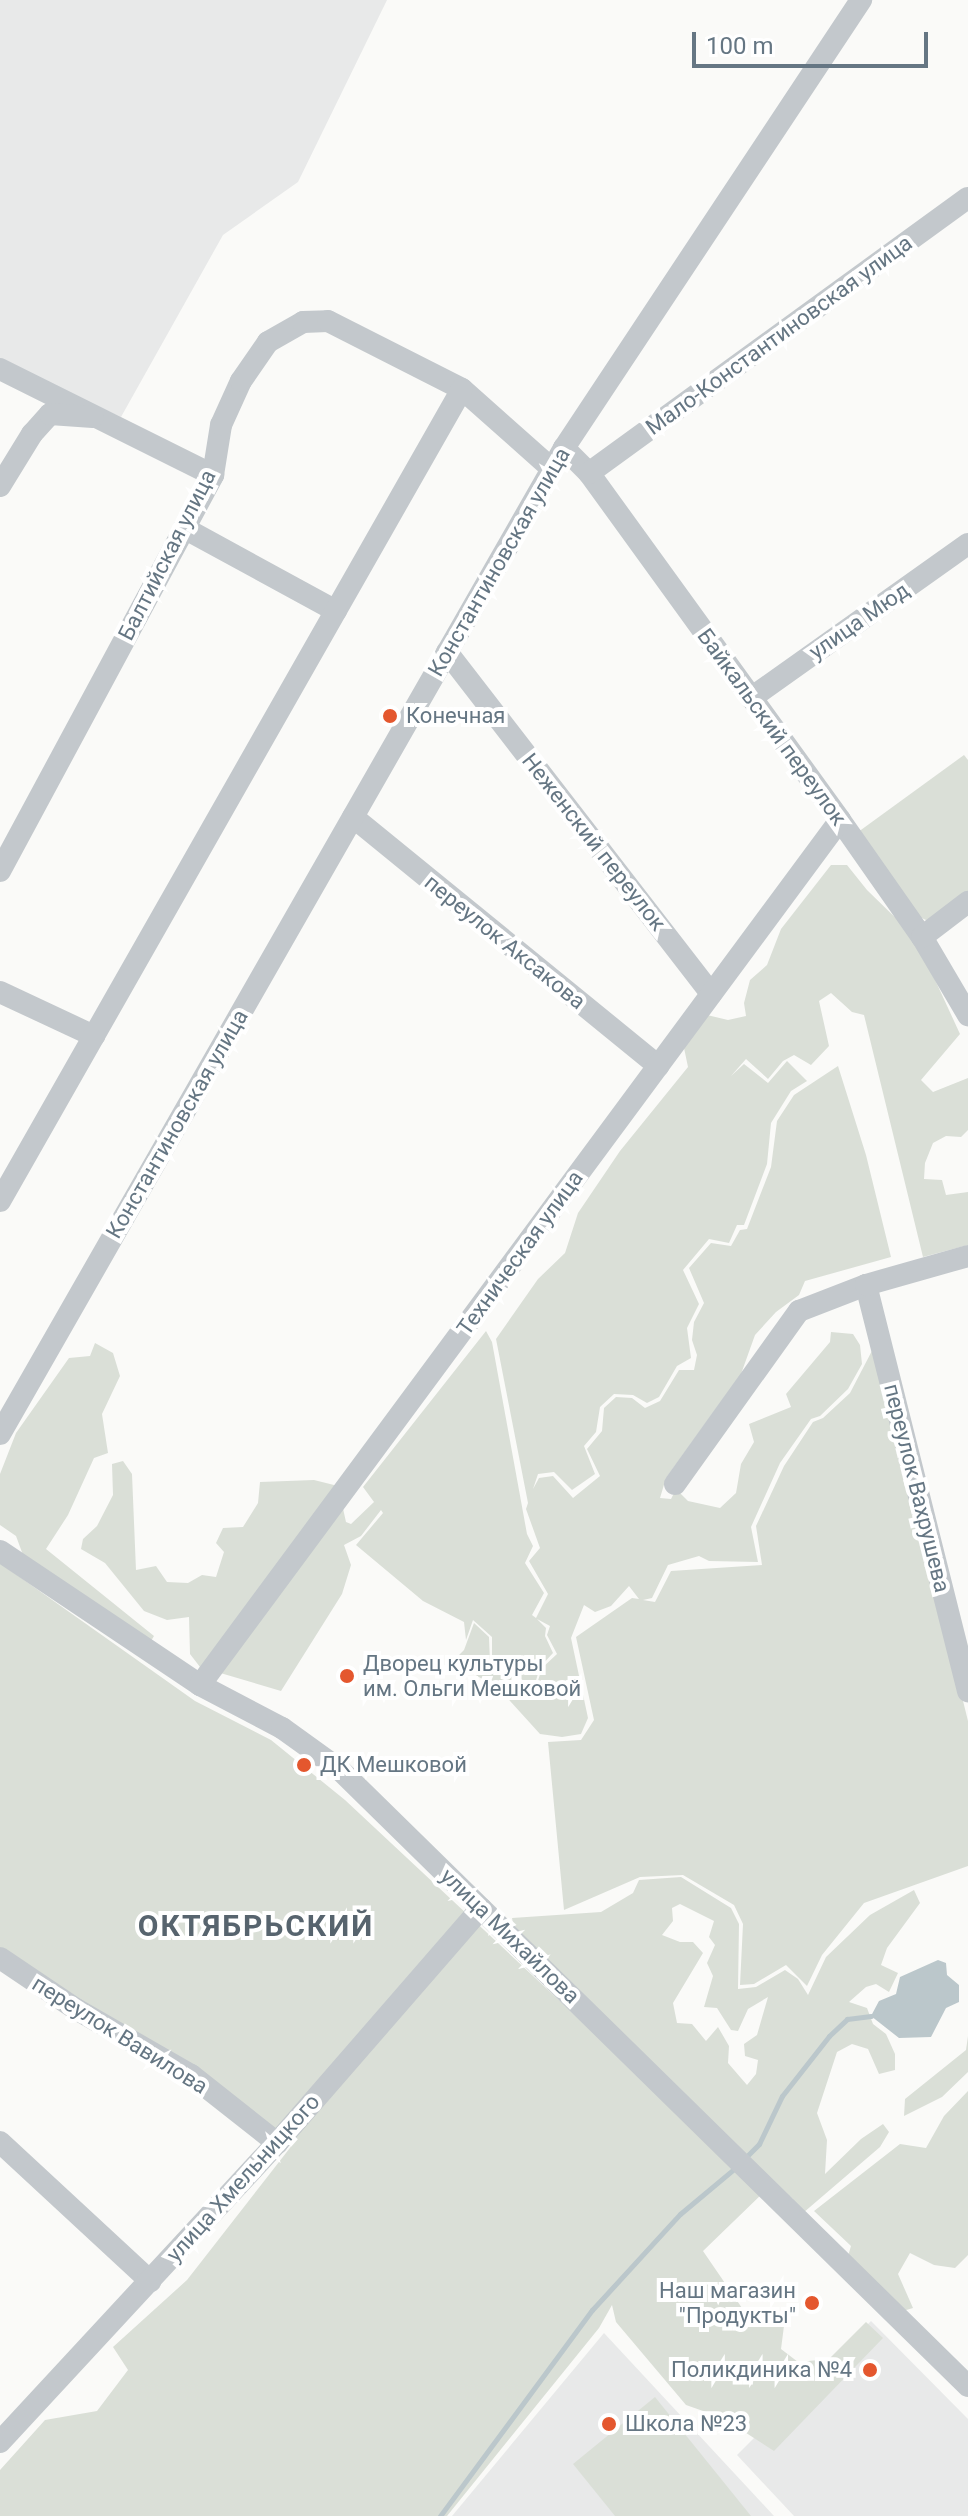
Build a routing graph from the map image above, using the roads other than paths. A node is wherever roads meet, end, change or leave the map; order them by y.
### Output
1 (861, 0) edge
2 (968, 198) edge
3 (0, 369) edge
4 (462, 389) junction
5 (101, 418) junction
6 (564, 448) junction
7 (552, 469) junction
8 (589, 473) junction
9 (213, 475) junction
10 (0, 486) edge
11 (184, 528) junction
12 (968, 544) edge
13 (336, 611) junction
14 (447, 652) junction
15 (751, 698) junction
16 (353, 817) junction
17 (840, 820) junction
18 (0, 871) edge
19 (968, 902) edge
20 (922, 937) junction
21 (0, 992) edge
22 (711, 994) junction
23 (968, 1015) edge
24 (94, 1036) junction
25 (658, 1066) junction
26 (0, 1201) edge
27 (968, 1256) edge
28 (866, 1285) junction
29 (0, 1434) edge
30 (675, 1484) dead end
31 (0, 1551) edge
32 (200, 1685) junction
33 (968, 1691) edge
34 (481, 1908) junction
35 (0, 1958) edge
36 (0, 2142) edge
37 (277, 2143) junction
38 (150, 2281) junction
39 (968, 2386) edge
40 (0, 2442) edge

1 - 6 street, Константиновская улица
2 - 8 street, Мало-Константиновская улица
3 - 5 street
4 - 7 street, Балтийская улица
4 - 9 street, Балтийская улица
4 - 13 street
5 - 9 street
5 - 10 street
6 - 7 street, Константиновская улица
6 - 8 street, Байкальский переулок
7 - 14 street, Константиновская улица
8 - 15 street, Байкальский переулок
9 - 11 street, Балтийская улица
11 - 13 street
11 - 18 street, Балтийская улица
12 - 15 street, улица Мюд
13 - 24 street
14 - 16 street, Константиновская улица
14 - 22 street, Неженский переулок
15 - 17 street, Байкальский переулок
16 - 25 street, переулок Аксакова
16 - 29 street, Константиновская улица
17 - 20 street, Байкальский переулок
17 - 22 street, Техническая улица
19 - 20 street
20 - 23 street, Байкальский переулок
21 - 24 street
22 - 25 street, Техническая улица
24 - 26 street
25 - 32 street, Техническая улица
27 - 28 street
28 - 30 street
28 - 33 street, переулок Вахрушева
31 - 32 street, улица Михайлова
32 - 34 street, улица Михайлова
34 - 37 street, улица Хмельницкого
34 - 39 street, улица Михайлова
35 - 37 street, переулок Вавилова
36 - 38 street
37 - 38 street, улица Хмельницкого
38 - 40 street, улица Хмельницкого

